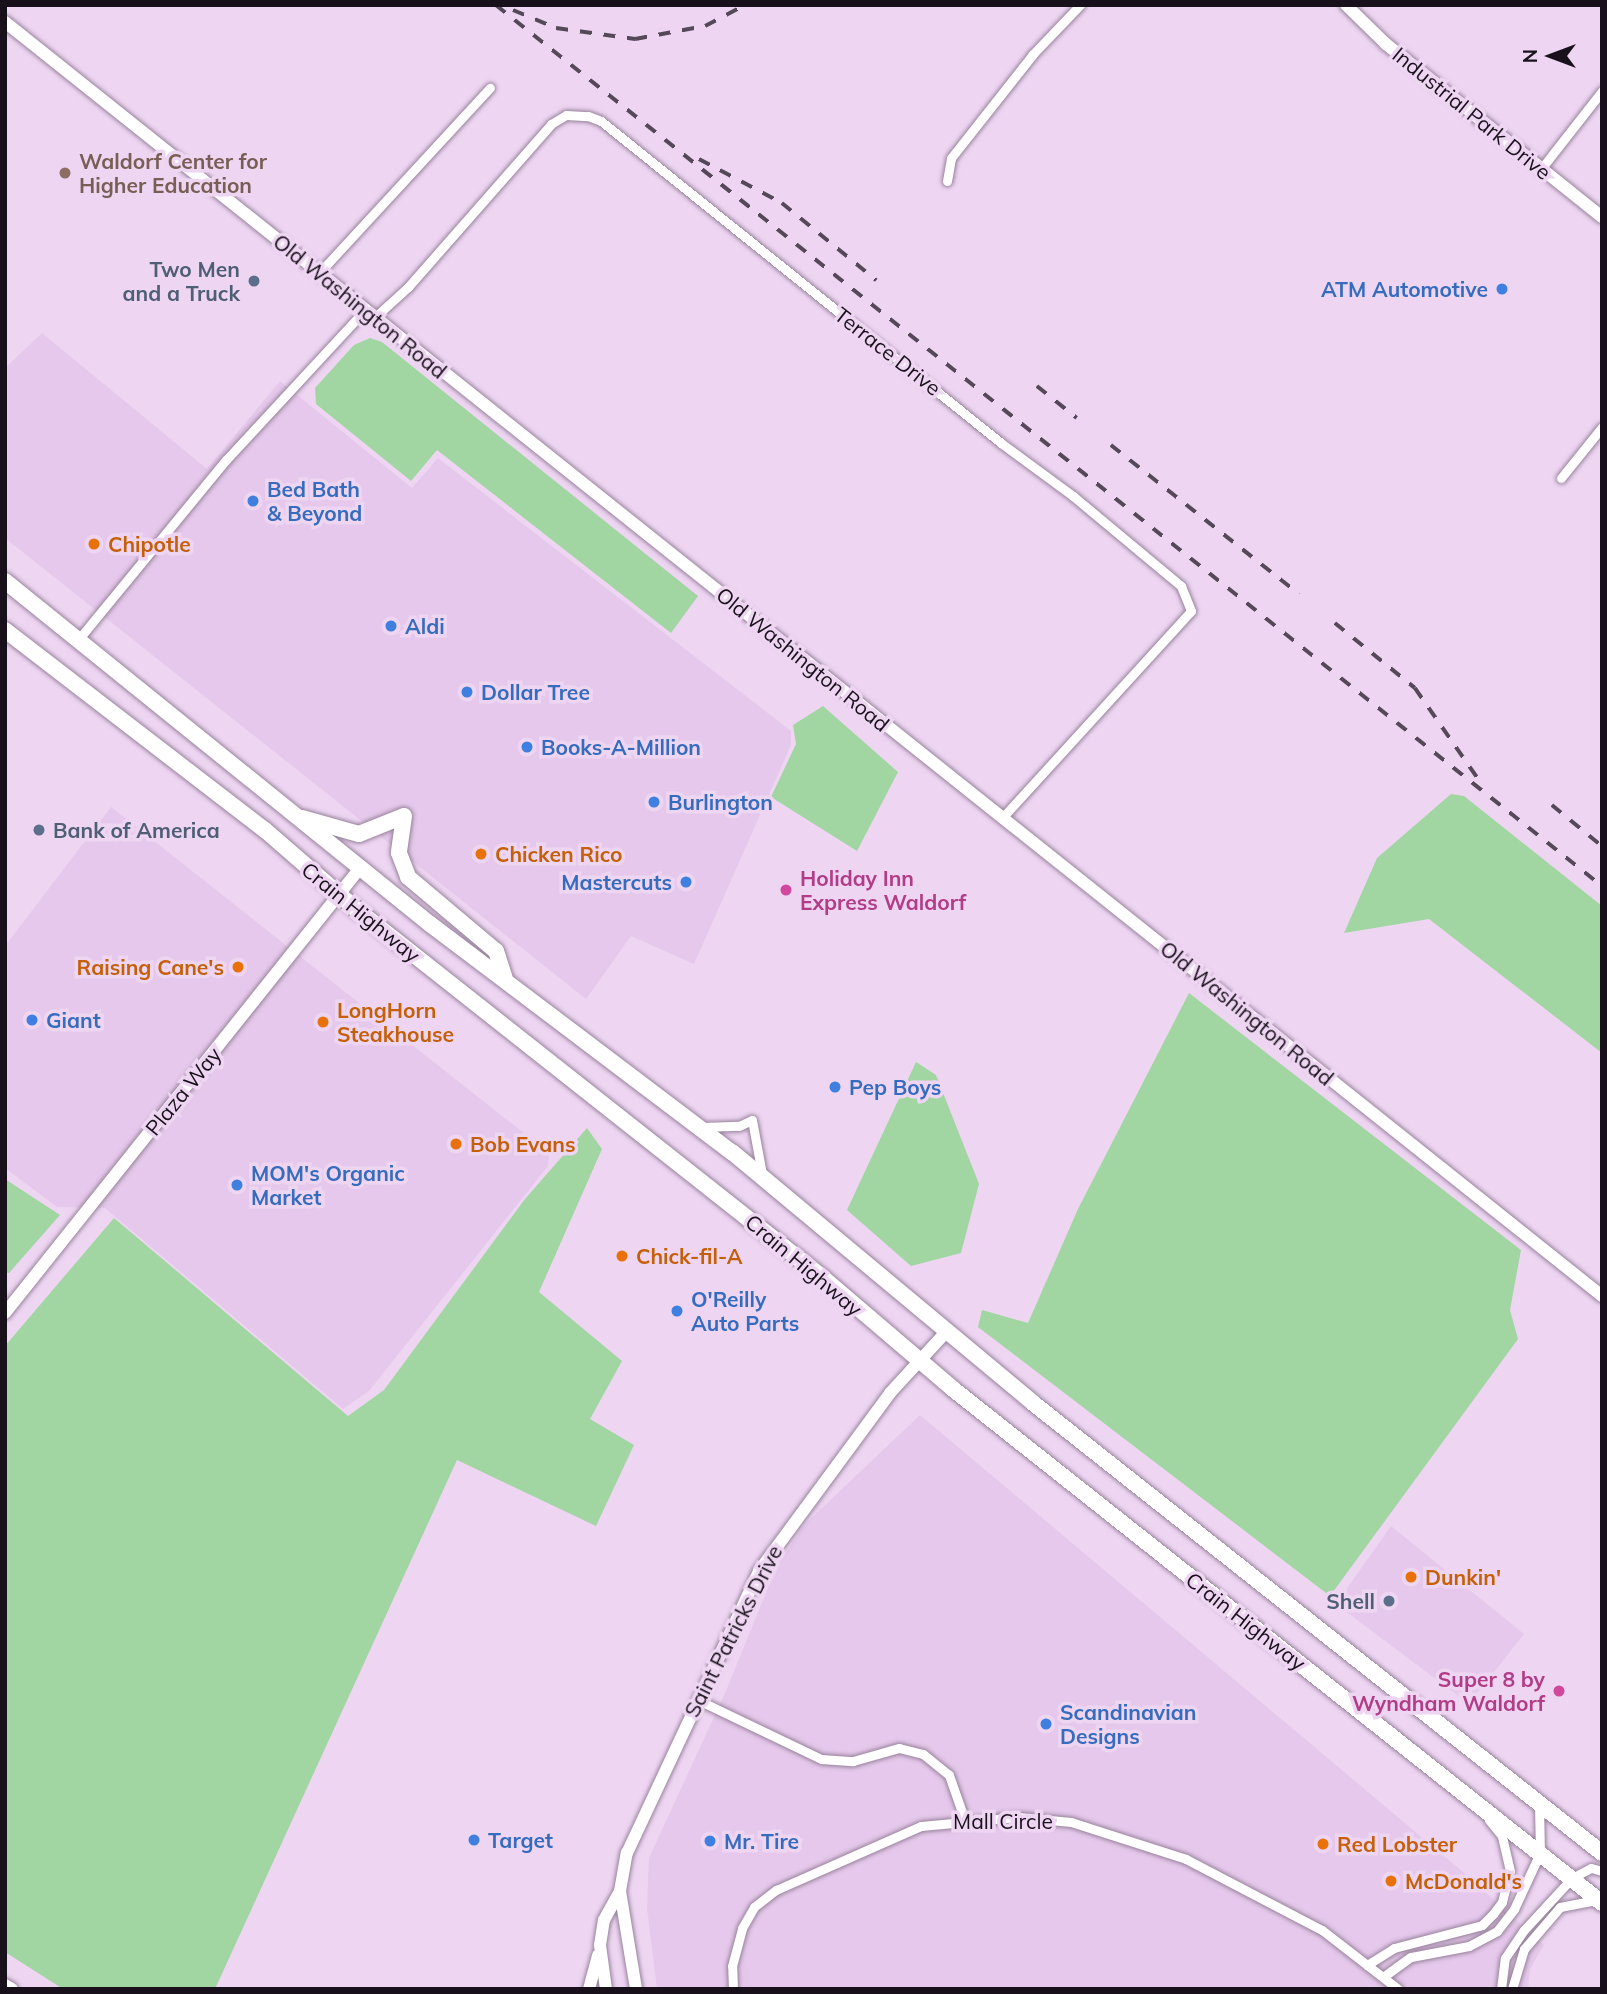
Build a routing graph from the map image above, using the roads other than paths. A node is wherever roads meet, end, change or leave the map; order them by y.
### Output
1 (1080, 5) edge
2 (1346, 5) edge
3 (5, 22) edge
4 (490, 88) dead end
5 (1602, 90) edge
6 (1541, 169) junction
7 (947, 181) dead end
8 (1602, 217) edge
9 (320, 273) junction
10 (370, 313) junction
11 (1602, 427) edge
12 (1561, 478) dead end
13 (5, 581) edge
14 (5, 630) edge
15 (78, 640) junction
16 (299, 817) junction
17 (1002, 818) junction
18 (360, 868) junction
19 (339, 895) junction
20 (505, 978) junction
21 (698, 1126) junction
22 (764, 1179) junction
23 (1602, 1296) edge
24 (5, 1313) edge
25 (946, 1332) junction
26 (920, 1363) junction
27 (698, 1700) junction
28 (1475, 1802) junction
29 (1539, 1803) junction
30 (965, 1821) junction
31 (1541, 1853) junction
32 (1602, 1853) edge
33 (1602, 1871) edge
34 (1572, 1878) junction
35 (620, 1891) junction
36 (1600, 1901) edge
37 (600, 1945) junction
38 (1367, 1965) junction
39 (1383, 1977) junction
40 (5, 1985) edge
41 (12, 1989) edge
42 (589, 1989) edge
43 (606, 1989) edge
44 (636, 1989) edge
45 (733, 1989) edge
46 (1398, 1989) edge
47 (1501, 1989) edge
48 (1512, 1989) edge

1 - 7 street
2 - 6 main road, Industrial Park Drive
3 - 9 main road, Old Washington Road
4 - 9 street
5 - 6 street
6 - 8 main road, Industrial Park Drive
9 - 10 main road, Old Washington Road
10 - 15 street
10 - 17 main road, Old Washington Road
10 - 17 street, Terrace Drive
11 - 12 street
13 - 15 highway, Crain Highway
14 - 19 highway, Crain Highway
15 - 16 highway, Crain Highway
16 - 18 highway, Crain Highway
16 - 20 highway
17 - 23 main road, Old Washington Road
18 - 19 main road, Plaza Way
18 - 20 highway, Crain Highway
19 - 24 main road, Plaza Way
19 - 26 highway, Crain Highway
20 - 21 highway, Crain Highway
21 - 22 highway, Crain Highway
21 - 22 street
22 - 25 highway, Crain Highway
25 - 26 main road, Saint Patricks Drive
25 - 29 highway, Crain Highway
26 - 27 main road, Saint Patricks Drive
26 - 28 highway, Crain Highway
27 - 30 street
27 - 35 main road, Saint Patricks Drive
28 - 31 highway, Crain Highway
28 - 38 street
29 - 31 street
29 - 32 highway, Crain Highway
30 - 38 street, Mall Circle
30 - 45 street, Mall Circle
31 - 34 highway, Crain Highway
31 - 39 street
33 - 34 street
34 - 36 highway, Crain Highway
34 - 47 street
35 - 37 main road, Saint Patricks Drive
35 - 44 main road, Saint Patricks Drive
36 - 48 street
37 - 42 main road
37 - 43 main road, Saint Patricks Drive
38 - 39 street, Mall Circle
39 - 46 street, Mall Circle
40 - 41 main road

